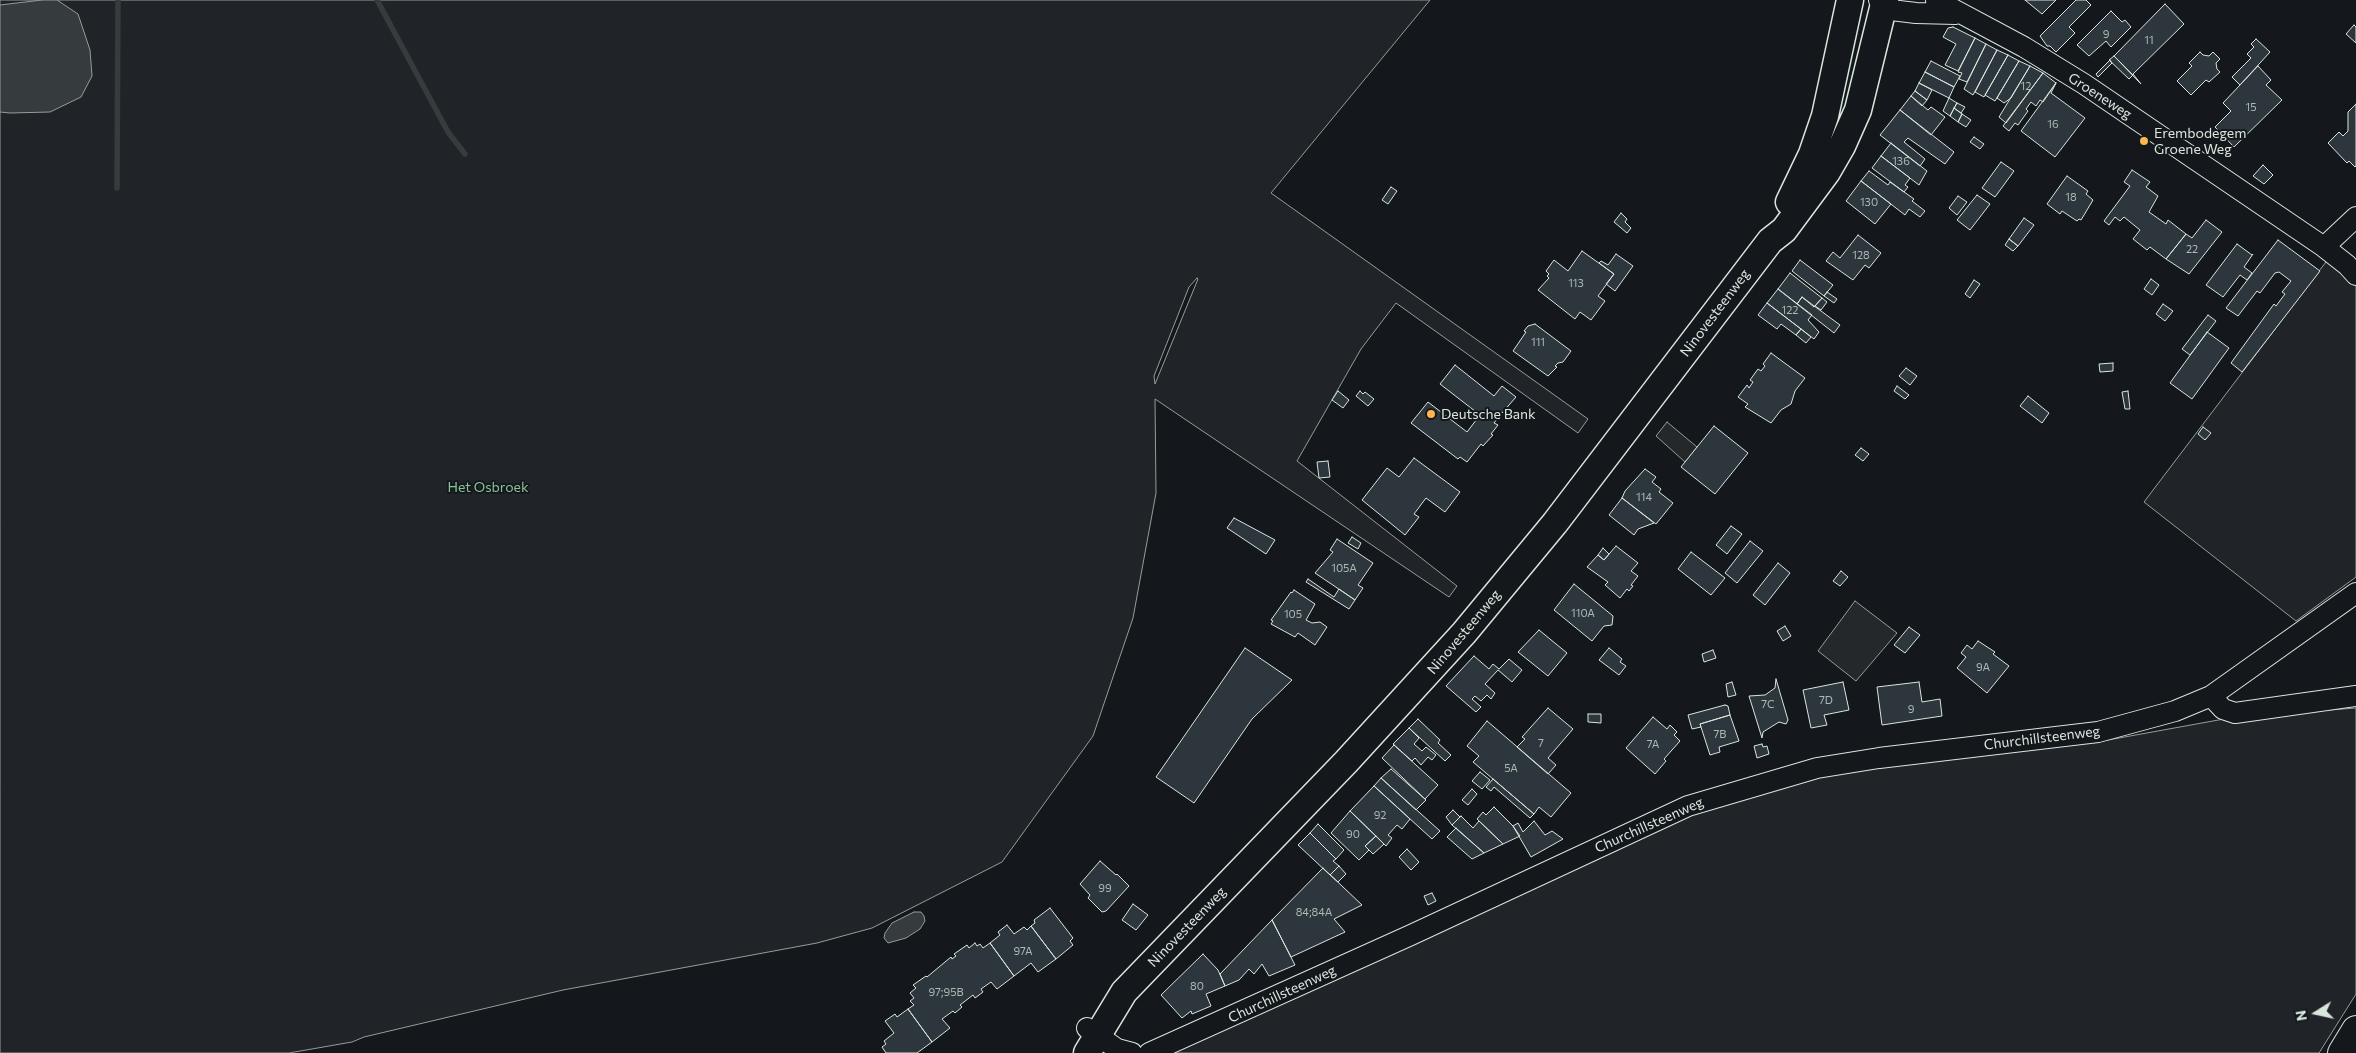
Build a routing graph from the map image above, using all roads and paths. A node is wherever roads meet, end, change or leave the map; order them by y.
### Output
1 (1850, 0) edge
2 (1936, 0) edge
3 (1882, 3) edge
4 (1960, 14) junction
5 (2356, 217) edge
6 (1770, 241) junction
7 (2324, 247) junction
8 (2356, 275) edge
9 (2356, 593) edge
10 (2211, 696) junction
11 (2356, 696) edge
12 (2356, 1030) edge
13 (1090, 1039) edge
14 (1069, 1053) edge
15 (1132, 1053) edge
16 (1149, 1053) edge
17 (2342, 1053) edge

1 - 6 main road, Ninovesteenweg
2 - 4 street, Groeneweg
3 - 4 street, Groeneweg
3 - 6 main road, Ninovesteenweg
4 - 7 street, Groeneweg
5 - 7 street
6 - 13 main road, Ninovesteenweg
7 - 8 street, Groeneweg
9 - 10 street, Churchillsteenweg
10 - 11 street
10 - 16 street, Churchillsteenweg
12 - 17 highway
13 - 14 main road, Ninovesteenweg
13 - 15 street

